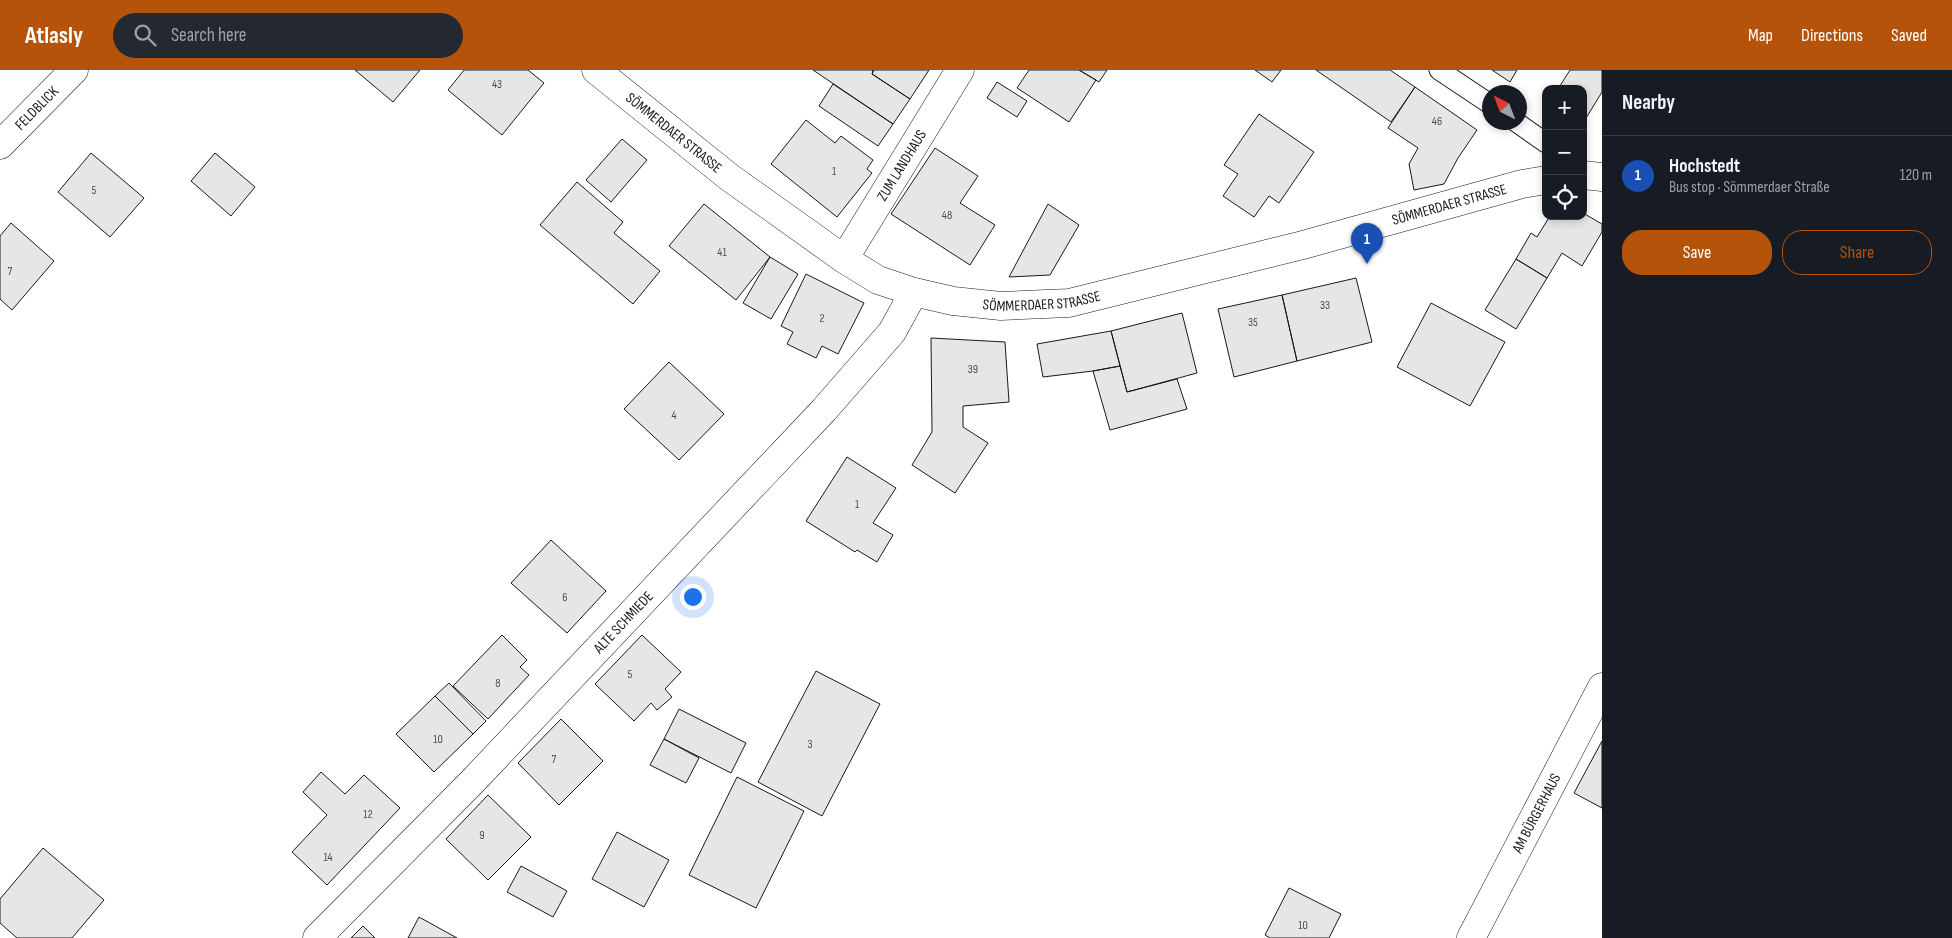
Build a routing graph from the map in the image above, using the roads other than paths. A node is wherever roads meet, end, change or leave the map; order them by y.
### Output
1 (74, 70) edge
2 (596, 70) edge
3 (960, 70) edge
4 (1439, 70) edge
5 (1482, 99) edge
6 (1527, 130) edge
7 (1542, 140) edge
8 (0, 145) edge
9 (1542, 181) edge
10 (844, 259) junction
11 (914, 292) junction
12 (1602, 688) edge
13 (317, 938) edge
14 (1471, 938) edge

1 - 8 street, FELDBLICK
2 - 10 street, SÖMMERDAER STRASSE
3 - 10 street, ZUM LANDHAUS
4 - 5 lane
6 - 7 lane
9 - 11 street, SÖMMERDAER STRASSE
10 - 11 street, SÖMMERDAER STRASSE
11 - 13 street, ALTE SCHMIEDE
12 - 14 street, AM BÜRGERHAUS

